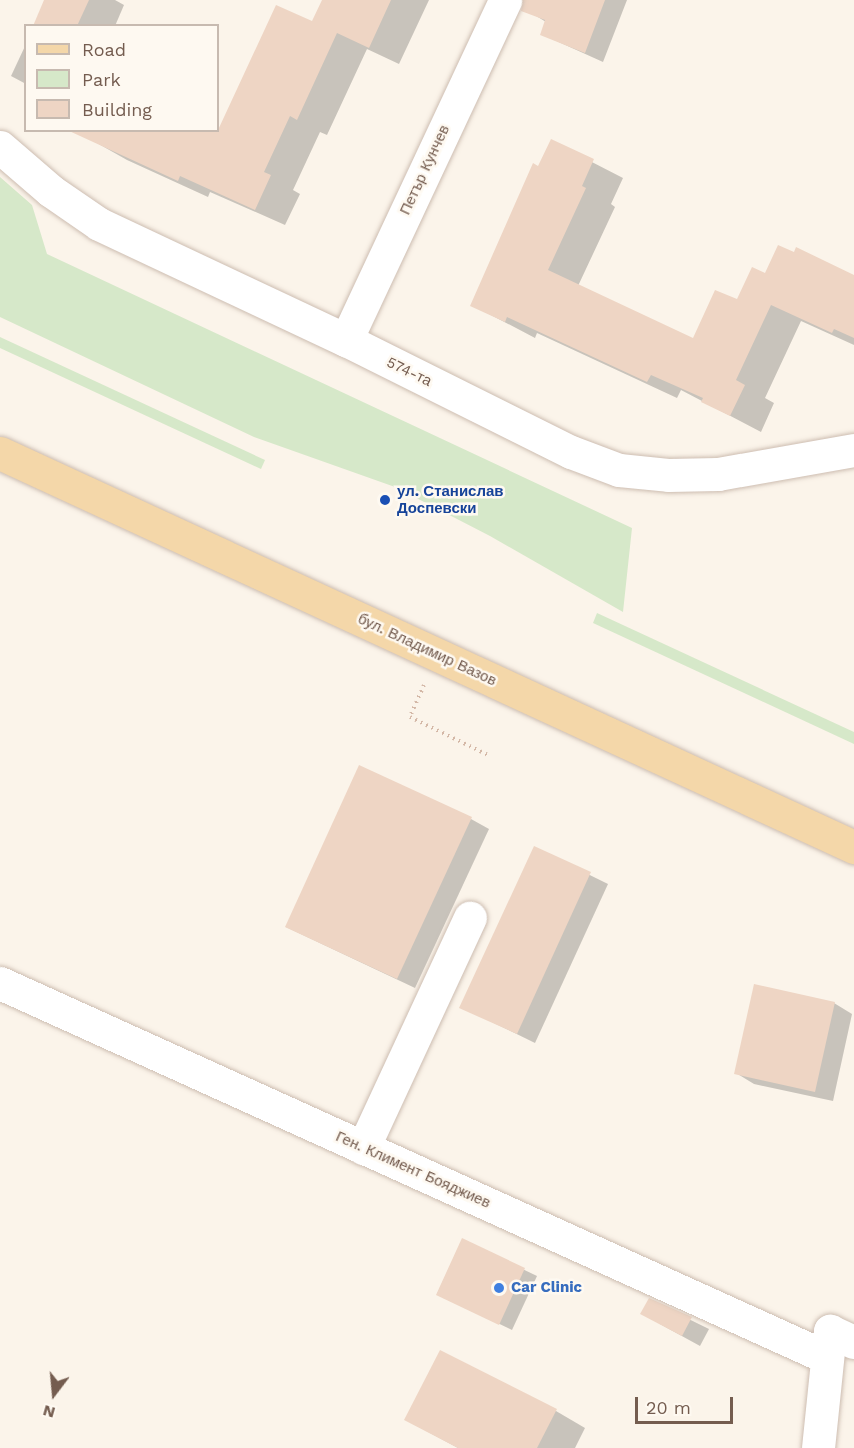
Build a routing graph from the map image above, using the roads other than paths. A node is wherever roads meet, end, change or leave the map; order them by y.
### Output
1 (505, 0) edge
2 (0, 147) edge
3 (346, 340) junction
4 (854, 450) edge
5 (0, 453) edge
6 (854, 847) edge
7 (470, 918) dead end
8 (0, 983) edge
9 (363, 1148) junction
10 (837, 1343) edge
11 (818, 1448) edge

1 - 3 street, Петър Кунчев
2 - 3 street, 574-та
3 - 4 street, 574-та
5 - 6 main road, бул. Владимир Вазов
7 - 9 street
8 - 9 street, Ген. Климент Бояджиев
9 - 10 street, Ген. Климент Бояджиев
10 - 11 street

